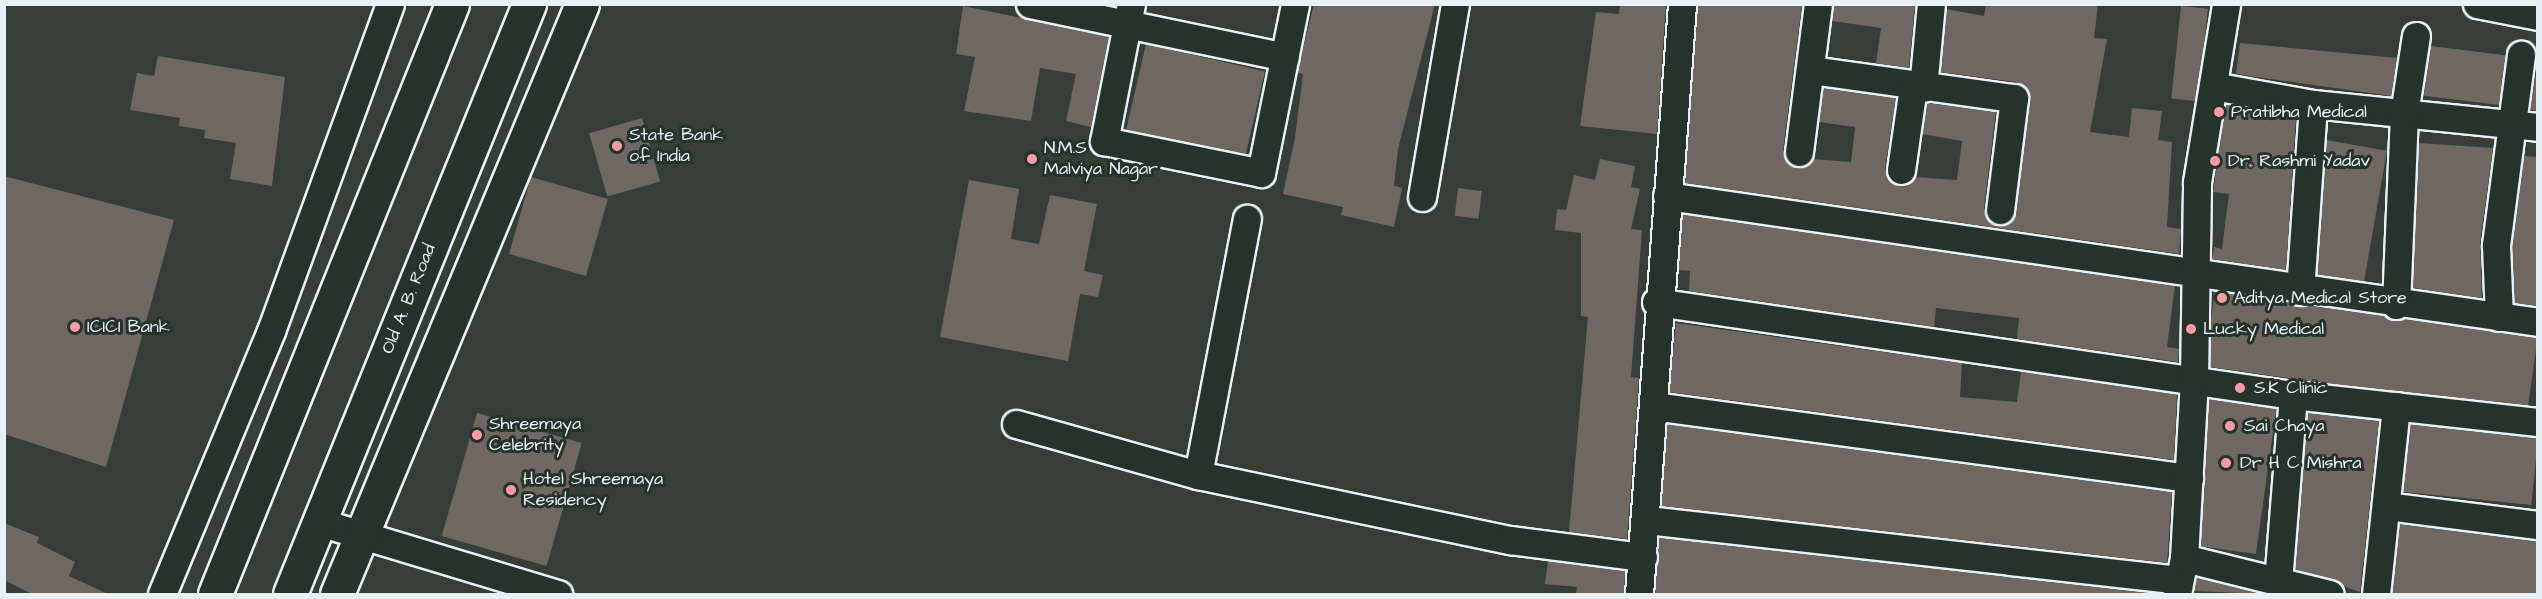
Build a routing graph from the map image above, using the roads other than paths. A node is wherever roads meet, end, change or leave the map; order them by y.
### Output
1 (390, 4) edge
2 (452, 4) edge
3 (529, 4) edge
4 (582, 4) edge
5 (1030, 4) edge
6 (1295, 4) edge
7 (1455, 4) edge
8 (1682, 4) edge
9 (1818, 4) edge
10 (1931, 4) edge
11 (2226, 4) edge
12 (2477, 4) edge
13 (1128, 14) edge
14 (2538, 16) edge
15 (2416, 36) dead end
16 (2521, 55) dead end
17 (1285, 57) junction
18 (1811, 70) junction
19 (2212, 86) junction
20 (1918, 87) junction
21 (2313, 104) junction
22 (2404, 114) junction
23 (2509, 123) junction
24 (2538, 127) edge
25 (1799, 152) dead end
26 (1901, 170) dead end
27 (1667, 196) junction
28 (1422, 197) dead end
29 (2000, 210) dead end
30 (1247, 219) dead end
31 (2194, 271) junction
32 (2300, 291) junction
33 (1656, 302) junction
34 (2396, 305) junction
35 (2499, 317) junction
36 (2538, 321) edge
37 (2194, 378) junction
38 (2293, 395) junction
39 (1653, 406) junction
40 (2396, 406) junction
41 (2538, 422) edge
42 (1016, 424) dead end
43 (1198, 475) junction
44 (2189, 478) junction
45 (2387, 506) junction
46 (1647, 520) junction
47 (319, 522) junction
48 (2538, 525) edge
49 (359, 537) junction
50 (1643, 557) junction
51 (2180, 578) edge
52 (2278, 582) junction
53 (162, 594) edge
54 (215, 594) edge
55 (290, 594) edge
56 (337, 594) edge
57 (558, 594) edge
58 (1639, 594) edge
59 (2330, 594) edge
60 (2376, 594) edge

1 - 53 street
2 - 54 main road
3 - 47 main road, Old A. B. Road
4 - 49 main road
5 - 13 street
6 - 17 street
7 - 28 street
8 - 27 street
9 - 18 street
10 - 20 street
11 - 19 street
12 - 14 street
13 - 17 street
13 - 17 street
15 - 22 street
16 - 23 street
18 - 20 street
18 - 25 street
19 - 21 street
19 - 31 street
20 - 26 street
20 - 29 street
21 - 22 street
21 - 32 street
22 - 23 street
22 - 34 street
23 - 24 street
23 - 35 street
27 - 31 street
27 - 33 street
30 - 43 street
31 - 32 street
31 - 37 street
32 - 34 street
33 - 37 street
33 - 39 street
34 - 35 street
35 - 36 street
37 - 38 street
37 - 44 street
38 - 40 street
38 - 52 street
39 - 44 street
39 - 46 street
40 - 41 street
40 - 45 street
42 - 43 street
43 - 50 street
44 - 51 street
45 - 48 street
45 - 60 street
46 - 50 street
46 - 51 street
47 - 49 street
47 - 55 main road, Old A. B. Road
49 - 56 main road
49 - 57 street
50 - 58 street
51 - 52 street
52 - 59 street

